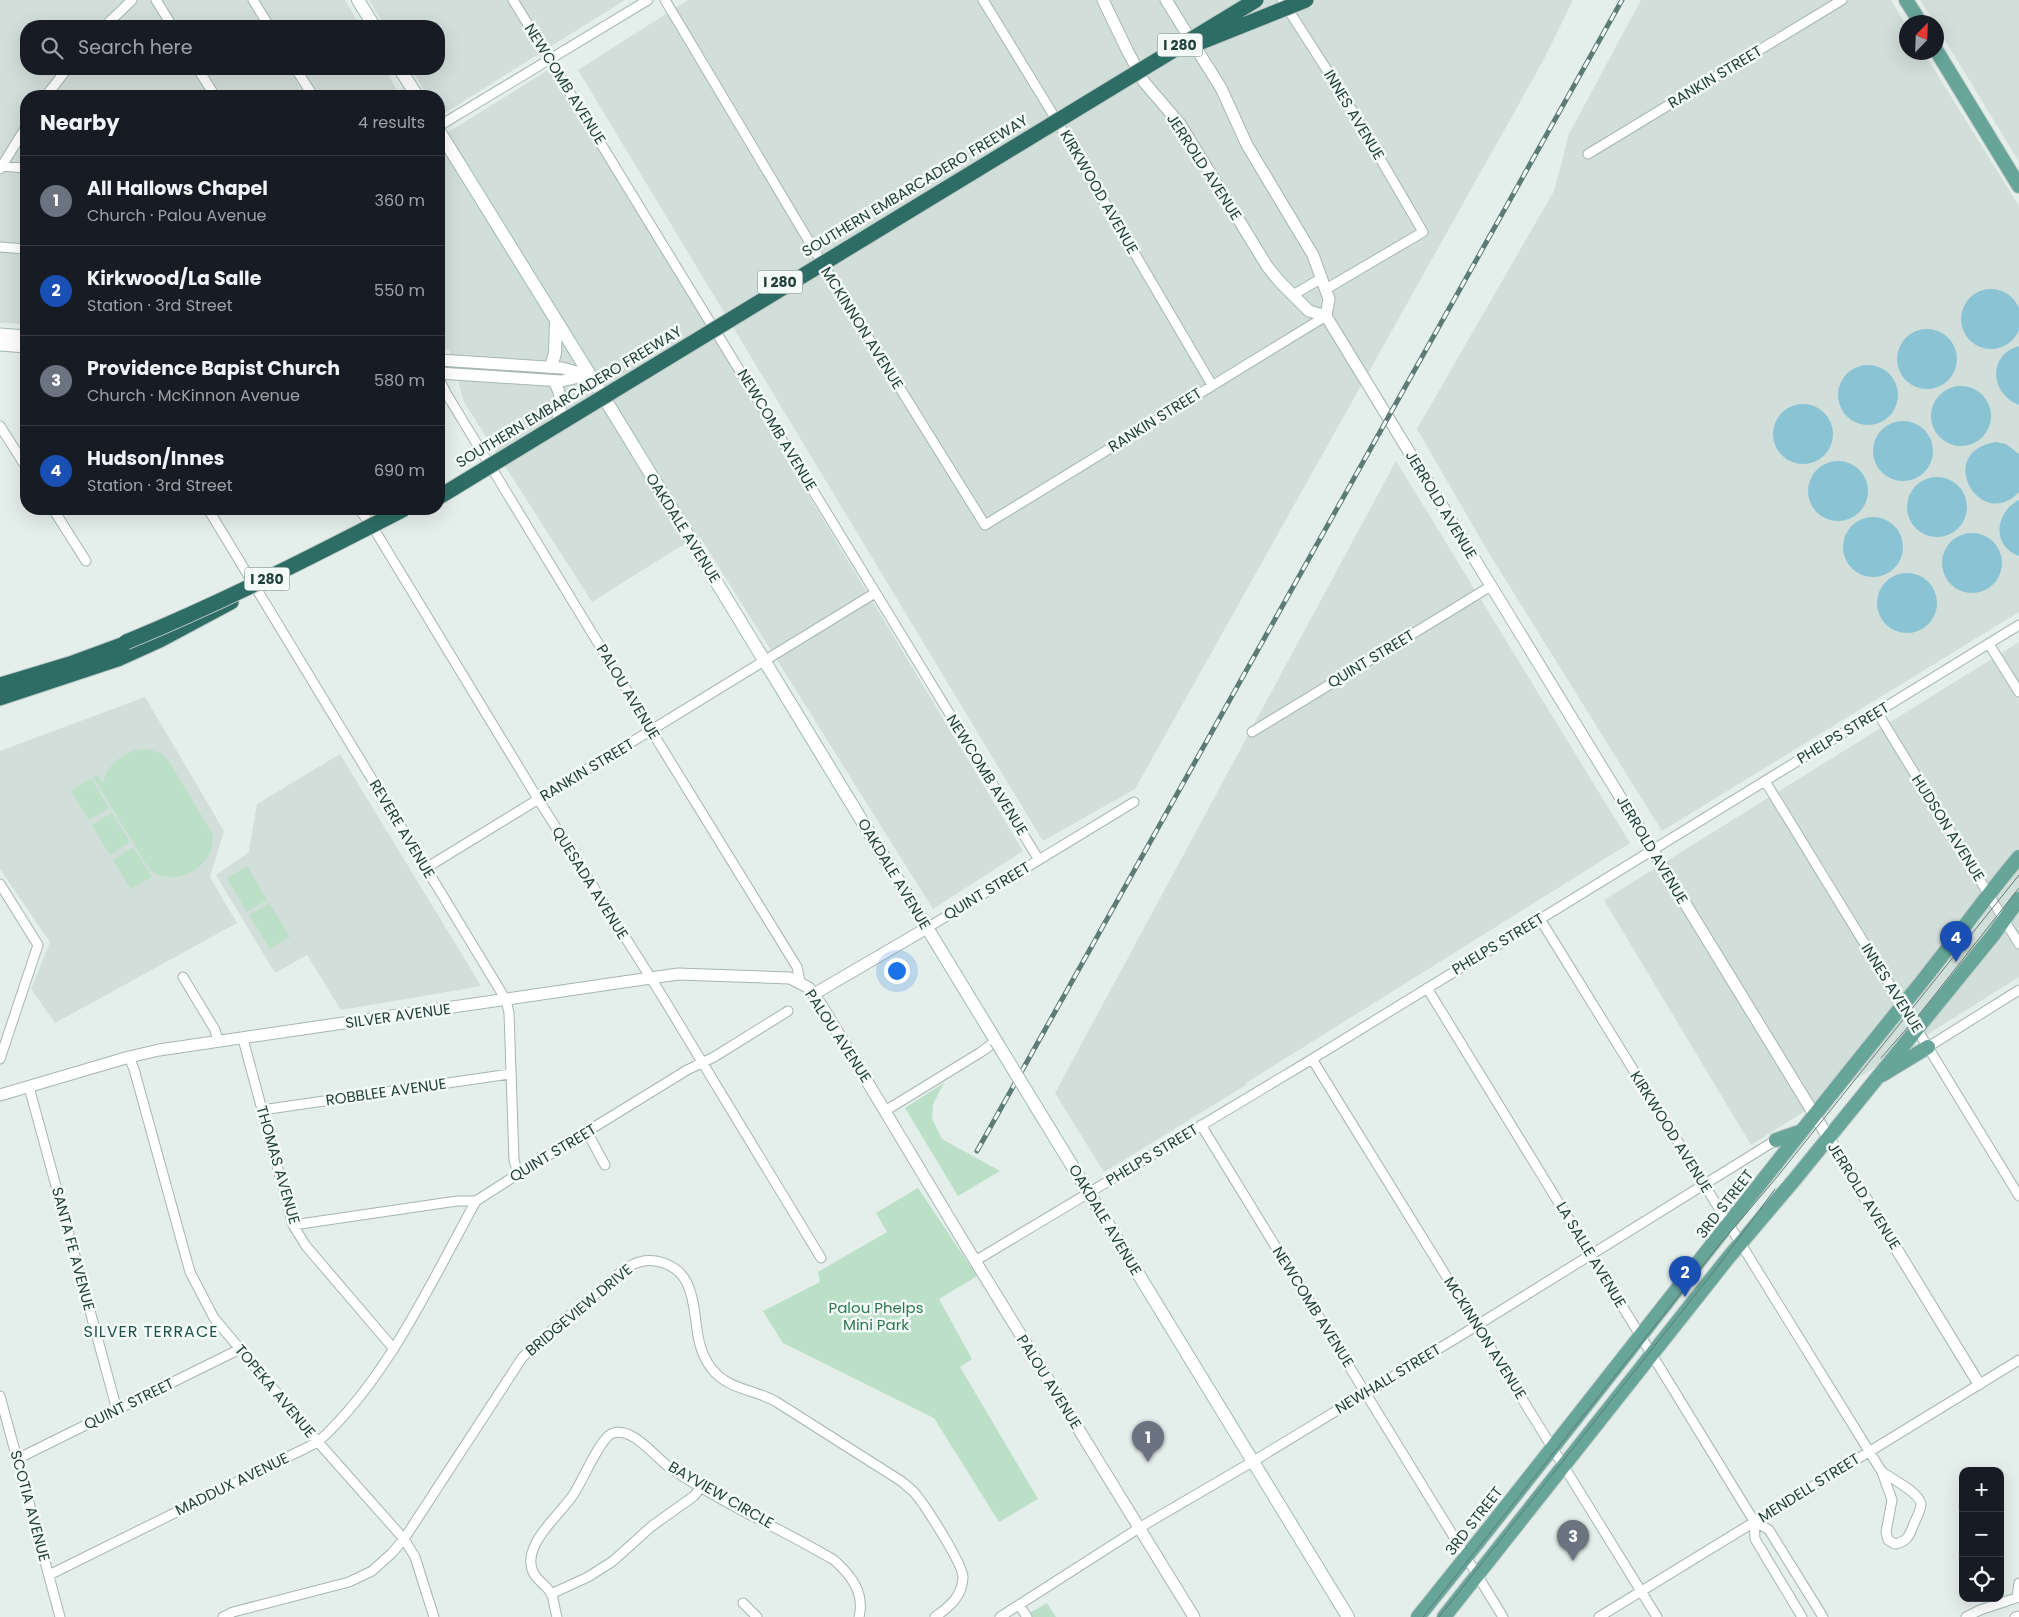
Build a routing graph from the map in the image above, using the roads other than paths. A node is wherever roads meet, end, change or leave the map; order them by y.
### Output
1 (132, 0) edge
2 (156, 0) edge
3 (253, 0) edge
4 (358, 0) edge
5 (513, 0) edge
6 (648, 0) edge
7 (665, 0) edge
8 (983, 0) edge
9 (1103, 0) edge
10 (1166, 0) edge
11 (1245, 0) edge
12 (1256, 0) edge
13 (1282, 0) edge
14 (1306, 0) edge
15 (1842, 0) edge
16 (1906, 0) edge
17 (1916, 15) edge
18 (111, 20) edge
19 (168, 20) edge
20 (265, 20) edge
21 (370, 20) edge
22 (1189, 33) junction
23 (549, 58) junction
24 (1942, 60) edge
25 (1136, 66) junction
26 (62, 75) edge
27 (202, 75) edge
28 (300, 75) edge
29 (404, 75) edge
30 (51, 90) edge
31 (211, 90) edge
32 (309, 90) edge
33 (413, 90) edge
34 (1104, 92) junction
35 (1068, 108) dead end
36 (445, 122) edge
37 (1041, 125) dead end
38 (20, 137) edge
39 (445, 141) edge
40 (1588, 154) dead end
41 (1, 168) edge
42 (20, 168) edge
43 (2019, 186) edge
44 (0, 247) edge
45 (20, 249) edge
46 (819, 258) junction
47 (1324, 283) junction
48 (1293, 295) junction
49 (1326, 316) junction
50 (556, 321) junction
51 (712, 323) junction
52 (0, 334) edge
53 (20, 336) edge
54 (0, 345) edge
55 (20, 347) edge
56 (445, 360) edge
57 (551, 367) junction
58 (445, 373) edge
59 (588, 375) junction
60 (554, 380) junction
61 (1212, 385) junction
62 (445, 389) edge
63 (600, 392) junction
64 (558, 418) junction
65 (0, 426) edge
66 (20, 458) edge
67 (488, 462) junction
68 (445, 486) edge
69 (445, 487) edge
70 (445, 492) edge
71 (57, 515) edge
72 (212, 515) edge
73 (364, 515) edge
74 (392, 515) edge
75 (398, 515) edge
76 (407, 515) edge
77 (985, 525) joint
78 (374, 529) junction
79 (86, 561) dead end
80 (1491, 586) junction
81 (256, 587) junction
82 (875, 593) junction
83 (241, 596) junction
84 (2019, 626) edge
85 (126, 642) junction
86 (1990, 644) junction
87 (764, 661) junction
88 (0, 677) edge
89 (0, 685) edge
90 (0, 692) edge
91 (2019, 692) edge
92 (0, 698) edge
93 (1877, 712) junction
94 (651, 730) junction
95 (1252, 732) dead end
96 (1765, 781) junction
97 (538, 799) junction
98 (1134, 802) dead end
99 (1652, 850) junction
100 (2019, 857) edge
101 (1039, 860) junction
102 (426, 868) junction
103 (0, 884) edge
104 (1989, 895) junction
105 (2019, 900) edge
106 (1540, 919) junction
107 (2004, 920) junction
108 (927, 928) junction
109 (2019, 944) edge
110 (182, 977) dead end
111 (651, 979) junction
112 (800, 982) junction
113 (1427, 988) junction
114 (2019, 990) edge
115 (814, 994) junction
116 (506, 1000) junction
117 (1902, 1006) junction
118 (788, 1011) dead end
119 (1917, 1029) junction
120 (243, 1039) junction
121 (996, 1041) junction
122 (218, 1042) junction
123 (1928, 1047) junction
124 (128, 1058) junction
125 (0, 1059) edge
126 (1312, 1059) junction
127 (701, 1063) junction
128 (510, 1074) junction
129 (1873, 1081) junction
130 (29, 1087) junction
131 (0, 1095) edge
132 (262, 1110) junction
133 (886, 1111) junction
134 (1814, 1115) junction
135 (1202, 1125) junction
136 (1803, 1130) junction
137 (587, 1132) junction
138 (1828, 1137) junction
139 (1776, 1140) joint
140 (605, 1165) dead end
141 (518, 1174) junction
142 (1704, 1184) junction
143 (1088, 1193) junction
144 (2019, 1196) edge
145 (476, 1201) junction
146 (293, 1225) junction
147 (1728, 1225) junction
148 (1740, 1244) junction
149 (1591, 1255) junction
150 (821, 1258) dead end
151 (975, 1261) junction
152 (1477, 1325) junction
153 (1641, 1337) junction
154 (240, 1349) junction
155 (394, 1349) junction
156 (1652, 1355) junction
157 (2019, 1360) edge
158 (1979, 1384) junction
159 (1366, 1393) junction
160 (0, 1396) edge
161 (117, 1410) junction
162 (318, 1442) junction
163 (1553, 1448) junction
164 (1869, 1451) junction
165 (18, 1459) junction
166 (1252, 1462) junction
167 (1564, 1465) junction
168 (1882, 1472) junction
169 (701, 1487) junction
170 (1754, 1522) junction
171 (1139, 1528) junction
172 (404, 1539) junction
173 (1466, 1557) junction
174 (49, 1575) junction
175 (1477, 1575) junction
176 (2019, 1583) edge
177 (1641, 1590) junction
178 (551, 1594) junction
179 (2018, 1597) edge
180 (743, 1603) dead end
181 (1019, 1605) junction
182 (2019, 1616) edge
183 (60, 1617) edge
184 (223, 1617) edge
185 (434, 1617) edge
186 (558, 1617) edge
187 (757, 1617) edge
188 (859, 1617) edge
189 (935, 1617) edge
190 (1000, 1617) edge
191 (1027, 1617) edge
192 (1194, 1617) edge
193 (1348, 1617) edge
194 (1418, 1617) edge
195 (1444, 1617) edge
196 (1503, 1617) edge
197 (1599, 1617) edge
198 (1657, 1617) edge
199 (1802, 1617) edge
200 (1822, 1617) edge
201 (1966, 1617) edge
202 (2015, 1617) edge

1 - 18 street
2 - 19 street
3 - 20 street
4 - 21 main road
5 - 23 street, NEWCOMB AVENUE
6 - 23 street
7 - 46 street, MCKINNON AVENUE
8 - 61 street, KIRKWOOD AVENUE
9 - 25 street, JERROLD AVENUE
10 - 22 street
11 - 22 street
11 - 68 highway, SOUTHERN EMBARCADERO FREEWAY / I 280
12 - 34 highway, SOUTHERN EMBARCADERO FREEWAY / I 280, bridge
13 - 47 street, INNES AVENUE
14 - 34 highway, bridge
15 - 40 street, RANKIN STREET
16 - 17 main road
22 - 25 street
22 - 47 street
23 - 36 street
23 - 51 street, NEWCOMB AVENUE
24 - 43 main road
25 - 35 street
25 - 48 street, JERROLD AVENUE
26 - 30 street
27 - 31 street
28 - 32 street
29 - 33 main road
34 - 70 highway, SOUTHERN EMBARCADERO FREEWAY / I 280, bridge
37 - 46 street
38 - 41 street
39 - 50 main road, OAKDALE AVENUE
41 - 42 street
44 - 45 street
46 - 51 street
46 - 77 street, MCKINNON AVENUE
47 - 48 street
47 - 49 street
48 - 49 street, JERROLD AVENUE
49 - 61 street, RANKIN STREET
49 - 80 street, JERROLD AVENUE
50 - 57 main road
50 - 59 main road, OAKDALE AVENUE
51 - 63 street
51 - 82 street, NEWCOMB AVENUE
52 - 53 street
54 - 55 street
56 - 57 street
57 - 59 street
58 - 60 street
59 - 60 street
59 - 63 main road, OAKDALE AVENUE
60 - 64 street
61 - 77 street, RANKIN STREET
62 - 67 street, PALOU AVENUE
63 - 64 street
63 - 87 main road, OAKDALE AVENUE
64 - 67 street
65 - 66 street
67 - 69 street
67 - 94 street, PALOU AVENUE
71 - 79 street
72 - 81 street, REVERE AVENUE
73 - 78 street, QUESADA AVENUE
74 - 85 highway, I 280, bridge
75 - 78 street
76 - 83 highway, I 280
78 - 81 street
78 - 97 street, QUESADA AVENUE
80 - 95 street, QUINT STREET
80 - 99 street, JERROLD AVENUE
81 - 102 street, REVERE AVENUE
82 - 87 street, RANKIN STREET
82 - 101 street, NEWCOMB AVENUE
83 - 89 highway, I 280, bridge
83 - 92 highway
84 - 86 street, PHELPS STREET
85 - 88 highway, I 280
85 - 90 highway
86 - 91 street
86 - 93 street, PHELPS STREET
87 - 94 street, RANKIN STREET
87 - 108 main road, OAKDALE AVENUE
93 - 96 street, PHELPS STREET
93 - 104 street, HUDSON AVENUE
94 - 97 street, RANKIN STREET
94 - 112 street, PALOU AVENUE
96 - 99 street, PHELPS STREET
96 - 117 street, INNES AVENUE
97 - 102 street, RANKIN STREET
97 - 111 street, QUESADA AVENUE
98 - 101 street, QUINT STREET
99 - 106 street, PHELPS STREET
99 - 134 street, JERROLD AVENUE
100 - 104 main road, 3RD STREET
101 - 108 street, QUINT STREET
102 - 116 street, REVERE AVENUE
103 - 125 street
104 - 107 street, HUDSON AVENUE
104 - 117 main road, 3RD STREET
105 - 107 main road
106 - 113 street, PHELPS STREET
106 - 142 street, KIRKWOOD AVENUE
107 - 109 street, HUDSON AVENUE
107 - 119 main road
108 - 115 street, QUINT STREET
108 - 121 main road, OAKDALE AVENUE
110 - 122 street
111 - 112 street, SILVER AVENUE
111 - 116 street, SILVER AVENUE
111 - 127 street, QUESADA AVENUE
112 - 115 street, PALOU AVENUE
113 - 126 street, PHELPS STREET
113 - 149 street, LA SALLE AVENUE
114 - 123 street
115 - 133 street, PALOU AVENUE
116 - 120 street, SILVER AVENUE
116 - 128 street, REVERE AVENUE
117 - 119 street, INNES AVENUE
117 - 134 main road, 3RD STREET
118 - 127 street, QUINT STREET
119 - 123 street, INNES AVENUE
119 - 129 main road
120 - 122 street, SILVER AVENUE
120 - 132 street, THOMAS AVENUE
121 - 133 street
121 - 143 main road, OAKDALE AVENUE, bridge
122 - 124 street, SILVER AVENUE
123 - 129 main road
123 - 144 street, INNES AVENUE
124 - 130 street, SILVER AVENUE
124 - 154 street, TOPEKA AVENUE
126 - 135 street, PHELPS STREET
126 - 152 street, MCKINNON AVENUE
127 - 137 street, QUINT STREET
127 - 150 street, QUESADA AVENUE
128 - 132 street, ROBBLEE AVENUE
128 - 141 street, REVERE AVENUE
129 - 138 main road
130 - 131 street, SILVER AVENUE
130 - 161 street, SANTA FE AVENUE
132 - 146 street, THOMAS AVENUE
133 - 151 street, PALOU AVENUE
134 - 136 main road, 3RD STREET
134 - 138 street, JERROLD AVENUE
135 - 143 street, PHELPS STREET
135 - 159 street, NEWCOMB AVENUE
136 - 139 main road
136 - 147 main road, 3RD STREET
137 - 140 street
137 - 141 street, QUINT STREET
138 - 148 main road
138 - 158 street, JERROLD AVENUE
139 - 142 street, NEWHALL STREET
141 - 145 street, QUINT STREET
142 - 147 street, KIRKWOOD AVENUE
142 - 149 street, NEWHALL STREET
143 - 151 street, PHELPS STREET
143 - 166 main road, OAKDALE AVENUE
145 - 146 street
145 - 155 street, MADDUX AVENUE
146 - 155 street, THOMAS AVENUE
147 - 148 street, KIRKWOOD AVENUE
147 - 153 main road, 3RD STREET
148 - 156 main road
148 - 164 street, KIRKWOOD AVENUE
149 - 152 street, NEWHALL STREET
149 - 153 street, LA SALLE AVENUE
151 - 171 street, PALOU AVENUE
152 - 159 street, NEWHALL STREET
152 - 163 street, MCKINNON AVENUE
153 - 156 street, LA SALLE AVENUE
153 - 163 main road, 3RD STREET
154 - 161 street, QUINT STREET
154 - 162 street, TOPEKA AVENUE
155 - 162 street, MADDUX AVENUE
156 - 167 main road
156 - 170 street, LA SALLE AVENUE
157 - 158 street, MENDELL STREET
158 - 164 street, MENDELL STREET
159 - 166 street, NEWHALL STREET
159 - 173 street, NEWCOMB AVENUE
160 - 165 street, SCOTIA AVENUE
161 - 165 street, QUINT STREET
162 - 172 street, TOPEKA AVENUE
162 - 174 street, MADDUX AVENUE
163 - 167 street, MCKINNON AVENUE
163 - 173 main road, 3RD STREET
164 - 168 street, KIRKWOOD AVENUE
164 - 170 street, MENDELL STREET
165 - 174 street, SCOTIA AVENUE
166 - 171 street, NEWHALL STREET
166 - 193 main road, OAKDALE AVENUE
167 - 175 main road
167 - 177 street, MCKINNON AVENUE
168 - 168 street, KIRKWOOD AVENUE
169 - 178 street
169 - 178 street, BAYVIEW CIRCLE
169 - 188 street, BAYVIEW CIRCLE
170 - 177 street, MENDELL STREET
170 - 199 street, LA SALLE AVENUE
170 - 200 street, LA SALLE AVENUE
171 - 181 street, NEWHALL STREET
171 - 192 street, PALOU AVENUE
172 - 184 street, BRIDGEVIEW DRIVE
172 - 185 street, TOPEKA AVENUE
172 - 189 street, BRIDGEVIEW DRIVE
173 - 175 street, NEWCOMB AVENUE
173 - 194 main road, 3RD STREET
174 - 183 street, SCOTIA AVENUE
175 - 195 main road
175 - 196 street, NEWCOMB AVENUE
176 - 179 street
177 - 197 street, MENDELL STREET
177 - 198 street, MCKINNON AVENUE
178 - 186 street, BAYVIEW CIRCLE
179 - 201 street
180 - 187 street
181 - 190 street, NEWHALL STREET
181 - 191 street
182 - 202 street

